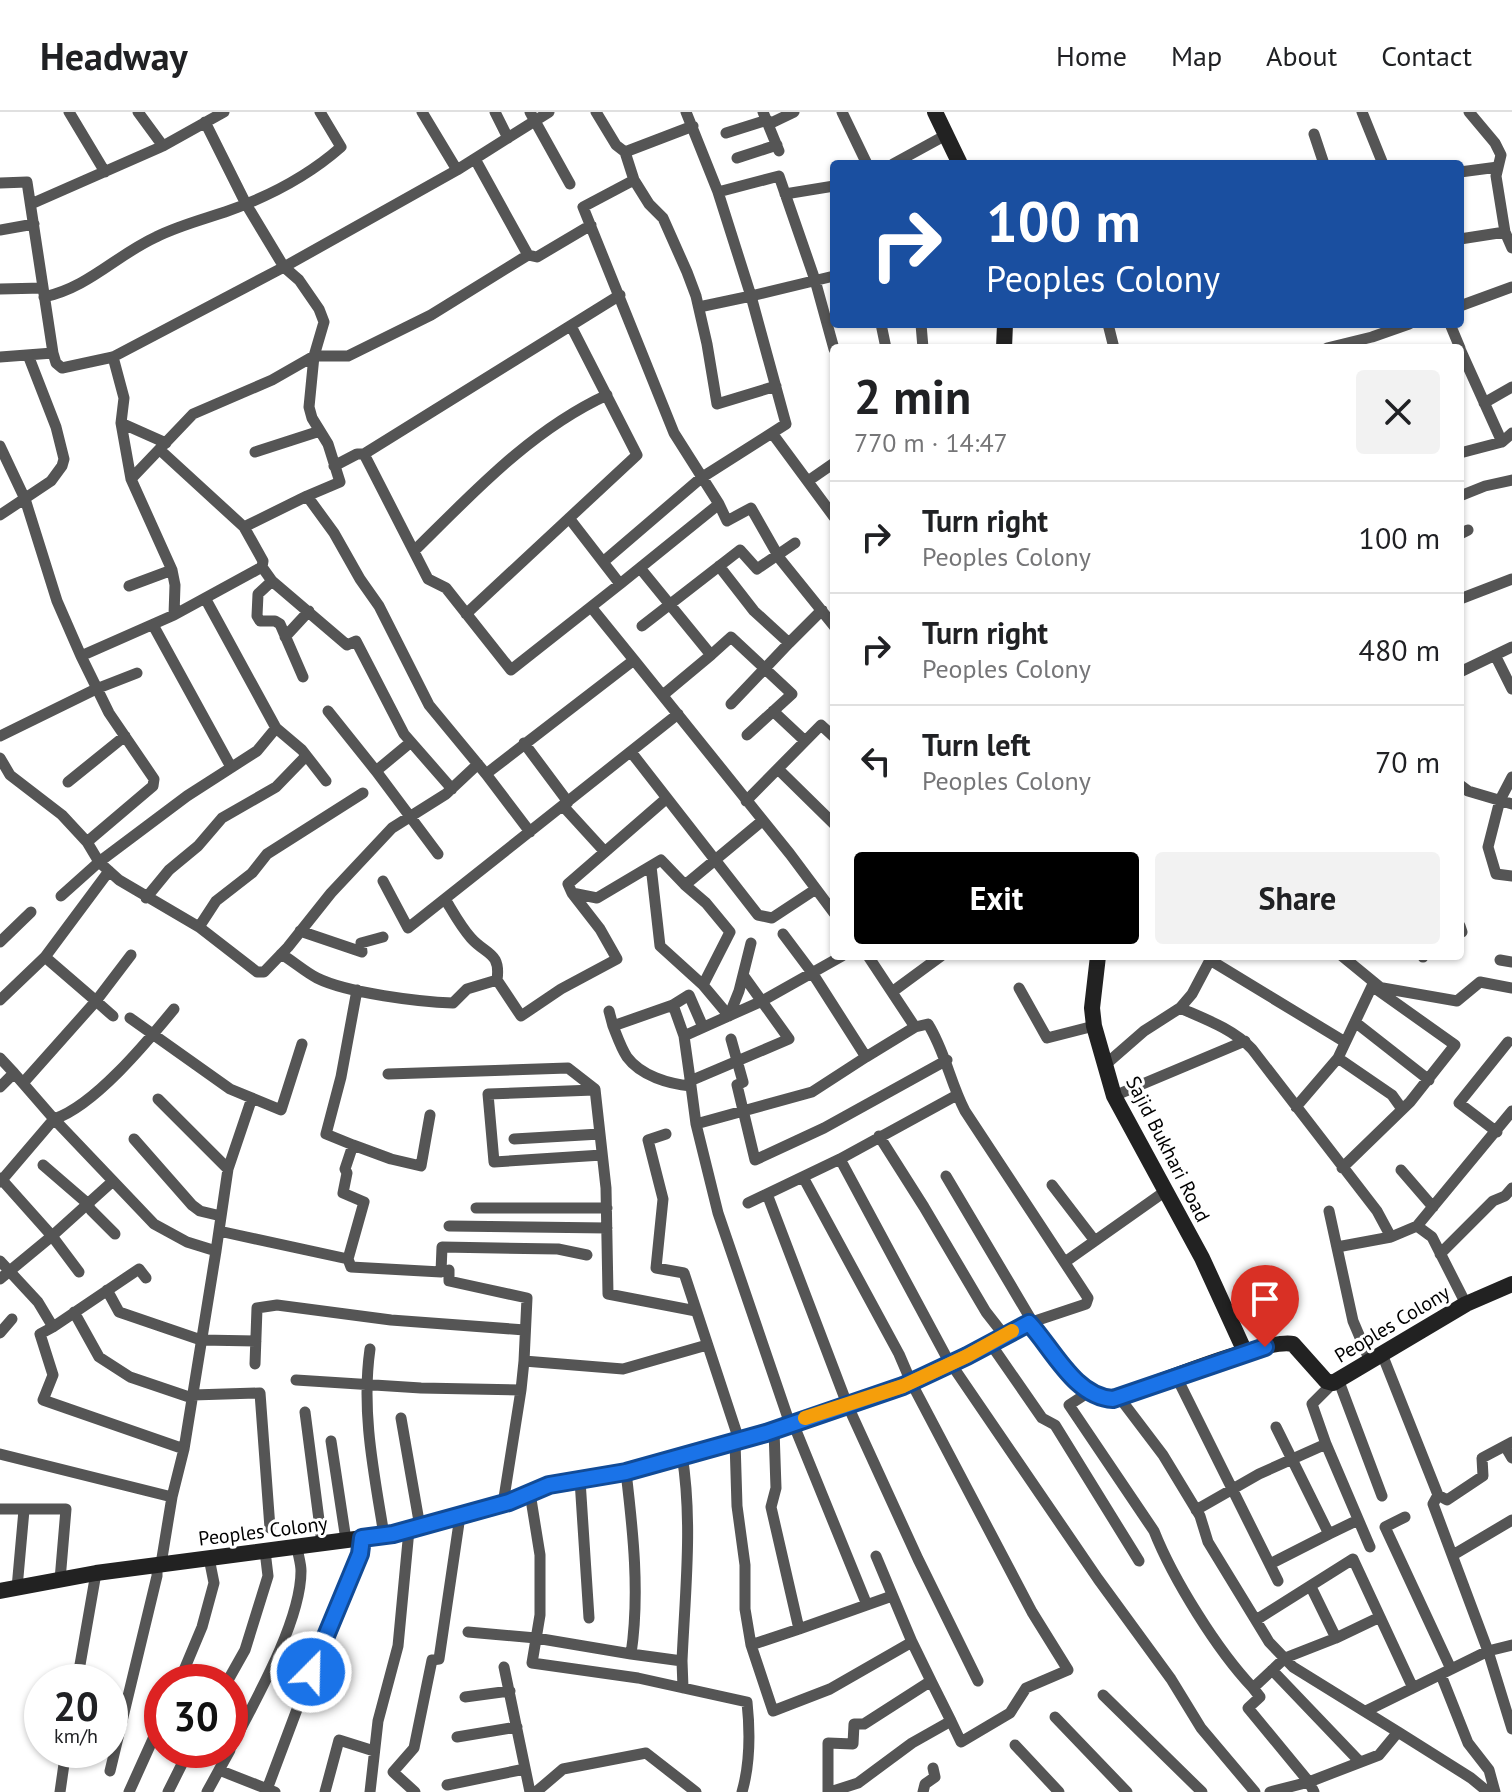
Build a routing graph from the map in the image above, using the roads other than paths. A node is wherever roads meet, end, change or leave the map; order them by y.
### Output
1 (69, 112) edge
2 (138, 112) edge
3 (224, 112) edge
4 (320, 112) edge
5 (422, 112) edge
6 (495, 112) edge
7 (549, 112) edge
8 (596, 112) edge
9 (686, 112) edge
10 (794, 112) edge
11 (842, 112) edge
12 (935, 112) edge
13 (1362, 112) edge
14 (1469, 112) edge
15 (533, 117) edge
16 (766, 119) edge
17 (205, 122) junction
18 (693, 126) junction
19 (726, 133) dead end
20 (1314, 134) dead end
21 (946, 135) junction
22 (508, 138) junction
23 (163, 146) junction
24 (625, 152) junction
25 (737, 158) dead end
26 (475, 159) junction
27 (865, 160) edge
28 (900, 160) edge
29 (958, 160) edge
30 (1323, 160) edge
31 (1381, 160) edge
32 (1498, 167) junction
33 (457, 170) junction
34 (1464, 171) edge
35 (105, 172) junction
36 (634, 180) junction
37 (0, 183) edge
38 (570, 184) dead end
39 (830, 187) edge
40 (718, 192) junction
41 (785, 194) junction
42 (31, 204) junction
43 (246, 204) junction
44 (34, 224) junction
45 (591, 225) junction
46 (0, 230) edge
47 (1505, 232) junction
48 (1464, 238) edge
49 (1512, 248) edge
50 (528, 255) junction
51 (284, 267) junction
52 (830, 277) edge
53 (815, 280) junction
54 (1512, 287) edge
55 (0, 289) edge
56 (44, 292) junction
57 (620, 295) junction
58 (751, 296) junction
59 (1464, 305) edge
60 (699, 307) junction
61 (571, 326) junction
62 (1398, 328) edge
63 (833, 344) edge
64 (1343, 344) edge
65 (53, 353) junction
66 (28, 355) junction
67 (314, 356) junction
68 (0, 357) edge
69 (113, 357) junction
70 (1464, 357) edge
71 (776, 386) junction
72 (1512, 387) edge
73 (607, 395) junction
74 (1484, 403) junction
75 (121, 423) junction
76 (320, 431) junction
77 (772, 433) junction
78 (1512, 433) edge
79 (1502, 442) junction
80 (0, 446) edge
81 (163, 446) junction
82 (255, 452) dead end
83 (1464, 452) edge
84 (364, 454) junction
85 (334, 466) junction
86 (830, 466) edge
87 (701, 478) junction
88 (131, 479) junction
89 (1512, 480) edge
90 (808, 481) junction
91 (1464, 494) edge
92 (307, 496) junction
93 (25, 499) junction
94 (719, 504) junction
95 (830, 511) edge
96 (0, 515) edge
97 (569, 518) junction
98 (244, 527) junction
99 (795, 543) dead end
100 (414, 551) junction
101 (778, 555) junction
102 (603, 562) junction
103 (719, 566) junction
104 (262, 567) junction
105 (640, 568) junction
106 (172, 570) junction
107 (1512, 579) edge
108 (272, 581) junction
109 (620, 584) junction
110 (129, 586) dead end
111 (1464, 597) edge
112 (205, 598) junction
113 (670, 605) junction
114 (591, 607) junction
115 (822, 610) junction
116 (309, 611) junction
117 (466, 614) junction
118 (174, 615) junction
119 (830, 621) edge
120 (153, 625) junction
121 (642, 626) dead end
122 (285, 637) junction
123 (789, 643) junction
124 (1512, 647) edge
125 (711, 655) junction
126 (1495, 655) junction
127 (81, 656) junction
128 (634, 660) junction
129 (765, 669) junction
130 (1464, 670) edge
131 (137, 673) dead end
132 (303, 677) dead end
133 (96, 689) junction
134 (1512, 689) edge
135 (663, 695) junction
136 (731, 704) dead end
137 (328, 711) dead end
138 (773, 711) junction
139 (678, 714) junction
140 (276, 728) junction
141 (830, 733) edge
142 (747, 735) dead end
143 (0, 736) edge
144 (125, 736) junction
145 (805, 741) junction
146 (411, 742) junction
147 (524, 743) junction
148 (631, 752) junction
149 (306, 756) junction
150 (0, 758) edge
151 (231, 767) junction
152 (482, 769) junction
153 (778, 769) junction
154 (376, 771) junction
155 (1512, 777) edge
156 (326, 781) dead end
157 (68, 782) dead end
158 (1464, 788) edge
159 (452, 789) junction
160 (363, 793) dead end
161 (667, 798) junction
162 (746, 801) junction
163 (1506, 802) edge
164 (566, 804) junction
165 (410, 816) junction
166 (830, 820) edge
167 (762, 821) junction
168 (530, 832) junction
169 (87, 842) junction
170 (605, 852) junction
171 (438, 854) dead end
172 (715, 860) junction
173 (99, 862) junction
174 (651, 866) junction
175 (109, 871) junction
176 (1512, 876) edge
177 (383, 881) dead end
178 (685, 885) junction
179 (816, 889) junction
180 (572, 893) junction
181 (61, 896) dead end
182 (146, 898) junction
183 (445, 899) junction
184 (830, 908) edge
185 (31, 912) dead end
186 (199, 927) junction
187 (300, 931) junction
188 (783, 934) dead end
189 (383, 937) dead end
190 (0, 942) edge
191 (751, 943) dead end
192 (281, 954) junction
193 (131, 955) dead end
194 (45, 957) junction
195 (836, 960) edge
196 (871, 960) edge
197 (936, 960) edge
198 (1097, 960) edge
199 (1210, 960) edge
200 (1214, 960) edge
201 (1347, 960) edge
202 (813, 974) junction
203 (743, 975) junction
204 (497, 980) junction
205 (703, 985) junction
206 (1377, 987) junction
207 (1019, 988) dead end
208 (1512, 988) edge
209 (357, 990) junction
210 (892, 992) junction
211 (0, 1000) edge
212 (96, 1001) junction
213 (762, 1001) junction
214 (673, 1005) junction
215 (1180, 1008) junction
216 (174, 1009) dead end
217 (609, 1011) dead end
218 (113, 1016) dead end
219 (729, 1016) junction
220 (130, 1018) dead end
221 (1355, 1022) junction
222 (613, 1026) junction
223 (1094, 1026) junction
224 (703, 1027) junction
225 (915, 1027) junction
226 (152, 1035) junction
227 (684, 1036) junction
228 (731, 1039) dead end
229 (1245, 1041) junction
230 (1345, 1042) junction
231 (1508, 1042) dead end
232 (302, 1044) dead end
233 (866, 1057) junction
234 (0, 1058) edge
235 (1338, 1058) junction
236 (737, 1060) junction
237 (947, 1060) junction
238 (1105, 1065) junction
239 (14, 1073) junction
240 (388, 1074) dead end
241 (1429, 1080) junction
242 (23, 1083) junction
243 (690, 1084) junction
244 (0, 1087) edge
245 (595, 1089) junction
246 (957, 1095) junction
247 (1114, 1096) junction
248 (252, 1098) junction
249 (158, 1099) dead end
250 (1296, 1107) junction
251 (1402, 1109) junction
252 (1512, 1111) edge
253 (744, 1112) junction
254 (430, 1115) dead end
255 (54, 1119) junction
256 (696, 1124) junction
257 (1497, 1132) junction
258 (600, 1134) junction
259 (666, 1134) dead end
260 (879, 1136) junction
261 (134, 1139) dead end
262 (514, 1139) dead end
263 (353, 1145) junction
264 (602, 1155) junction
265 (840, 1159) junction
266 (43, 1165) dead end
267 (1342, 1168) junction
268 (228, 1169) junction
269 (1401, 1170) dead end
270 (946, 1176) dead end
271 (803, 1177) junction
272 (1, 1180) edge
273 (113, 1181) junction
274 (1052, 1185) dead end
275 (1512, 1188) edge
276 (1167, 1190) junction
277 (767, 1194) junction
278 (87, 1203) junction
279 (748, 1203) dead end
280 (1433, 1207) junction
281 (476, 1208) dead end
282 (607, 1208) junction
283 (1329, 1211) dead end
284 (221, 1216) junction
285 (449, 1226) dead end
286 (1417, 1226) junction
287 (607, 1228) junction
288 (219, 1231) junction
289 (115, 1234) dead end
290 (52, 1236) junction
291 (1391, 1237) junction
292 (1095, 1241) junction
293 (1337, 1247) junction
294 (216, 1251) junction
295 (1440, 1254) junction
296 (587, 1255) dead end
297 (348, 1259) junction
298 (0, 1261) edge
299 (1065, 1262) junction
300 (79, 1272) dead end
301 (441, 1272) junction
302 (5, 1275) edge
303 (146, 1278) dead end
304 (1512, 1284) edge
305 (107, 1290) junction
306 (1466, 1304) junction
307 (696, 1311) junction
308 (74, 1312) junction
309 (12, 1319) dead end
310 (1030, 1322) junction
311 (53, 1327) junction
312 (525, 1330) junction
313 (0, 1333) edge
314 (997, 1339) junction
315 (201, 1340) junction
316 (256, 1341) junction
317 (707, 1345) junction
318 (370, 1349) dead end
319 (1245, 1352) junction
320 (1376, 1357) junction
321 (524, 1361) junction
322 (952, 1363) junction
323 (255, 1364) dead end
324 (1176, 1376) junction
325 (296, 1380) dead end
326 (1336, 1381) junction
327 (911, 1382) junction
328 (365, 1384) junction
329 (521, 1390) junction
330 (1089, 1392) junction
331 (192, 1397) junction
332 (1119, 1397) junction
333 (847, 1404) junction
334 (305, 1412) dead end
335 (401, 1418) dead end
336 (786, 1426) junction
337 (1276, 1427) dead end
338 (737, 1440) junction
339 (331, 1441) dead end
340 (1326, 1444) junction
341 (1509, 1444) edge
342 (184, 1449) junction
343 (0, 1454) edge
344 (682, 1455) junction
345 (1512, 1458) edge
346 (1293, 1459) junction
347 (626, 1472) junction
348 (580, 1480) junction
349 (1232, 1489) junction
350 (530, 1493) junction
351 (1438, 1495) junction
352 (1382, 1496) dead end
353 (172, 1497) junction
354 (503, 1504) junction
355 (0, 1509) edge
356 (24, 1510) junction
357 (1196, 1510) junction
358 (460, 1516) junction
359 (1405, 1517) dead end
360 (1358, 1520) junction
361 (1512, 1520) edge
362 (270, 1528) dead end
363 (415, 1528) junction
364 (1329, 1534) junction
365 (384, 1535) junction
366 (354, 1539) junction
367 (322, 1543) junction
368 (297, 1547) junction
369 (1370, 1547) dead end
370 (265, 1551) junction
371 (1453, 1555) junction
372 (876, 1556) dead end
373 (209, 1558) junction
374 (1139, 1561) dead end
375 (1270, 1564) junction
376 (159, 1565) junction
377 (96, 1573) junction
378 (60, 1580) junction
379 (1278, 1581) dead end
380 (1311, 1587) junction
381 (4, 1591) edge
382 (892, 1596) junction
383 (867, 1605) junction
384 (1380, 1617) junction
385 (589, 1618) dead end
386 (1256, 1620) junction
387 (799, 1629) junction
388 (468, 1632) dead end
389 (536, 1638) junction
390 (1336, 1638) junction
391 (912, 1642) junction
392 (751, 1645) junction
393 (1512, 1645) edge
394 (1488, 1651) junction
395 (631, 1654) junction
396 (1285, 1658) junction
397 (682, 1661) junction
398 (80, 1664) edge
399 (187, 1664) edge
400 (237, 1664) edge
401 (504, 1667) dead end
402 (1272, 1670) junction
403 (1446, 1672) junction
404 (931, 1681) junction
405 (978, 1681) dead end
406 (683, 1688) junction
407 (1253, 1688) junction
408 (1413, 1688) junction
409 (510, 1691) junction
410 (1103, 1695) dead end
411 (465, 1697) dead end
412 (1366, 1711) junction
413 (248, 1715) edge
414 (1055, 1717) dead end
415 (951, 1721) junction
416 (517, 1727) junction
417 (1512, 1729) edge
418 (1398, 1732) junction
419 (457, 1737) dead end
420 (1015, 1745) dead end
421 (374, 1751) junction
422 (144, 1759) edge
423 (1360, 1762) junction
424 (63, 1768) edge
425 (180, 1768) edge
426 (933, 1768) dead end
427 (525, 1769) junction
428 (219, 1770) joint
429 (110, 1771) dead end
430 (447, 1785) dead end
431 (1312, 1787) edge
432 (270, 1791) edge
433 (60, 1792) edge
434 (129, 1792) edge
435 (168, 1792) edge
436 (207, 1792) edge
437 (325, 1792) edge
438 (370, 1792) edge
439 (415, 1792) edge
440 (530, 1792) edge
441 (536, 1792) edge
442 (696, 1792) edge
443 (742, 1792) edge
444 (829, 1792) edge
445 (923, 1792) edge
446 (1059, 1792) edge
447 (1127, 1792) edge
448 (1202, 1792) edge
449 (1255, 1792) edge
450 (1270, 1792) edge
451 (1488, 1792) edge
452 (1495, 1792) edge

1 - 35 street
2 - 23 street
3 - 17 street
4 - 43 street
5 - 33 street
6 - 22 street
7 - 15 street
8 - 24 street
9 - 18 street
10 - 16 street
11 - 27 street
12 - 21 street
13 - 31 street
14 - 32 street
15 - 22 street
15 - 38 street
16 - 19 street
16 - 25 street
17 - 23 street
17 - 43 street
18 - 24 street
18 - 40 street
20 - 30 street
21 - 28 street
21 - 29 street
22 - 26 street
23 - 35 street
24 - 36 street
26 - 33 street
26 - 50 street
32 - 34 street
32 - 47 street
33 - 51 street
35 - 42 street
36 - 45 street
36 - 60 street
37 - 42 street
39 - 41 street
40 - 41 street
40 - 58 street
41 - 53 street
42 - 44 street
43 - 51 street
43 - 56 street
44 - 46 street
44 - 56 street
45 - 50 street
45 - 57 street
47 - 48 street
47 - 49 street
50 - 67 street
51 - 67 street
51 - 69 street
52 - 53 street
53 - 58 street
53 - 63 street
54 - 59 street
55 - 56 street
56 - 65 street
57 - 61 street
57 - 87 street
58 - 60 street
58 - 71 street
60 - 71 street
61 - 73 street
61 - 84 street
62 - 64 street
65 - 66 street
65 - 69 street
66 - 68 street
66 - 93 street
67 - 76 street
67 - 81 street
69 - 75 street
70 - 74 street
71 - 77 street
72 - 74 street
73 - 97 street
73 - 100 street
74 - 79 street
75 - 81 street
75 - 88 street
76 - 82 street
76 - 85 street
77 - 87 street
77 - 90 street
78 - 79 street
79 - 83 street
80 - 93 street
81 - 88 street
81 - 98 street
84 - 85 street
84 - 100 street
85 - 92 street
86 - 90 street
87 - 94 street
87 - 102 street
88 - 106 street
89 - 91 street
90 - 95 street
92 - 98 street
92 - 152 street
93 - 96 street
93 - 127 street
94 - 101 street
94 - 105 street
97 - 102 street
97 - 117 street
98 - 104 street
99 - 101 street
100 - 117 street
101 - 103 street
101 - 115 street
102 - 109 street
103 - 113 street
103 - 123 street
104 - 108 street
104 - 112 street
105 - 109 street
105 - 113 street
106 - 110 street
106 - 118 street
107 - 111 street
108 - 116 street
108 - 122 street
109 - 114 street
112 - 118 street
112 - 140 street
113 - 121 street
113 - 125 street
114 - 117 street
114 - 128 street
115 - 119 street
115 - 123 street
116 - 122 street
116 - 146 street
118 - 120 street
120 - 127 street
120 - 151 street
122 - 132 street
123 - 129 street
124 - 126 street
125 - 129 street
125 - 135 street
126 - 130 street
126 - 134 street
127 - 133 street
128 - 135 street
128 - 147 street
129 - 136 street
129 - 138 street
131 - 133 street
133 - 143 street
133 - 144 street
135 - 139 street
137 - 154 street
138 - 142 street
138 - 145 street
139 - 148 street
139 - 162 street
140 - 149 street
140 - 151 street
141 - 145 street
144 - 157 street
144 - 169 street
145 - 153 street
146 - 154 street
146 - 159 street
147 - 152 street
147 - 164 street
148 - 161 street
148 - 164 street
149 - 156 street
149 - 182 street
150 - 169 street
151 - 173 street
152 - 159 street
152 - 168 street
153 - 162 street
153 - 166 street
154 - 165 street
155 - 163 street
158 - 163 street
159 - 165 street
160 - 186 street
161 - 170 street
161 - 172 street
162 - 167 street
163 - 176 street
164 - 168 street
164 - 170 street
165 - 171 street
165 - 187 street
167 - 172 street
167 - 179 street
168 - 183 street
169 - 173 street
170 - 180 street
172 - 178 street
172 - 179 street
173 - 175 street
173 - 181 street
174 - 178 street
174 - 180 street
174 - 205 street
175 - 182 street
175 - 194 street
177 - 183 street
178 - 205 street
179 - 184 street
180 - 204 street
182 - 186 street
183 - 204 street
185 - 190 street
186 - 192 street
187 - 189 street
187 - 192 street
188 - 202 street
191 - 203 street
192 - 209 street
193 - 212 street
194 - 211 street
194 - 212 street
195 - 202 street
196 - 210 street
197 - 210 street
198 - 223 street, Sajid Bukhari Road
199 - 215 street
200 - 230 street
201 - 206 street
202 - 213 street
202 - 233 street
203 - 213 street
203 - 219 street
204 - 209 street
205 - 219 street
206 - 208 street
206 - 221 street
206 - 241 street
207 - 223 street
209 - 263 street
210 - 225 street
212 - 218 street
212 - 242 street
213 - 219 street
213 - 236 street
214 - 222 street
214 - 224 street
214 - 227 street
215 - 229 street
215 - 238 street
216 - 226 street
217 - 222 street
219 - 224 street
220 - 226 street
221 - 230 street
221 - 241 street
222 - 243 street
223 - 238 street, Sajid Bukhari Road
224 - 227 street
225 - 233 street
225 - 237 street
226 - 248 street
226 - 255 street
227 - 243 street
228 - 236 street
229 - 247 street
229 - 250 street
230 - 235 street
231 - 257 street
232 - 248 street
233 - 253 street
234 - 239 street
235 - 250 street
235 - 251 street
236 - 243 street
236 - 253 street
237 - 246 street
237 - 253 street
238 - 247 street, Sajid Bukhari Road
239 - 242 street
239 - 244 street
240 - 245 street
241 - 251 street
242 - 255 street
243 - 256 street
245 - 258 street
245 - 264 street
246 - 260 street
246 - 299 street
247 - 276 street, Sajid Bukhari Road
248 - 268 street
249 - 268 street
250 - 267 street
251 - 267 street
252 - 257 street
253 - 256 street
254 - 263 street
255 - 272 street
255 - 273 street
256 - 336 street
257 - 280 street
258 - 262 street
258 - 264 street
259 - 307 street
260 - 265 street
260 - 314 street
261 - 284 street
263 - 297 street
264 - 282 street
265 - 271 street
265 - 322 street
266 - 278 street
267 - 291 street
268 - 284 street
269 - 280 street
270 - 310 street
271 - 277 street
271 - 327 street
272 - 290 street
273 - 278 street
273 - 294 street
274 - 292 street
275 - 295 street
276 - 292 street
276 - 319 street, Sajid Bukhari Road
277 - 279 street
277 - 333 street
278 - 289 street
278 - 290 street
280 - 286 street
281 - 282 street
282 - 287 street
283 - 293 street
284 - 288 street
285 - 287 street
286 - 291 street
286 - 295 street
287 - 307 street
288 - 294 street
288 - 297 street
290 - 300 street
290 - 302 street
291 - 293 street
292 - 299 street
293 - 320 street
294 - 315 street
295 - 306 street
296 - 301 street
297 - 301 street
298 - 302 street
299 - 310 street
301 - 312 street
302 - 311 street
303 - 305 street
304 - 306 street, Peoples Colony
305 - 308 street
305 - 315 street
306 - 320 street, Peoples Colony
307 - 317 street
308 - 311 street
308 - 331 street
309 - 313 street
310 - 314 street, Peoples Colony
310 - 330 street
311 - 342 street
312 - 316 street
312 - 321 street
314 - 322 street, Peoples Colony
314 - 374 street
315 - 316 street
315 - 331 street
316 - 323 street
317 - 321 street
317 - 338 street
318 - 328 street
319 - 324 street, Peoples Colony
319 - 326 street, Peoples Colony
320 - 326 street, Peoples Colony
320 - 351 street
321 - 329 street
322 - 327 street, Peoples Colony
322 - 449 street
324 - 332 street, Peoples Colony
324 - 349 street
325 - 328 street
326 - 340 street
326 - 352 street
327 - 333 street, Peoples Colony
327 - 415 street
328 - 329 street
328 - 365 street
329 - 354 street
330 - 332 street, Peoples Colony
330 - 407 street
331 - 342 street
331 - 362 street
332 - 357 street
333 - 336 street, Peoples Colony
333 - 405 street
334 - 367 street
335 - 363 street
336 - 338 street, Peoples Colony
336 - 383 street
336 - 387 street
337 - 346 street
338 - 344 street, Peoples Colony
338 - 392 street
339 - 366 street
340 - 346 street
340 - 360 street
341 - 345 street
341 - 351 street
342 - 353 street
343 - 353 street
344 - 347 street, Peoples Colony
344 - 397 street
346 - 349 street
346 - 364 street
347 - 348 street, Peoples Colony
347 - 395 street
348 - 350 street, Peoples Colony
348 - 385 street
349 - 357 street
349 - 375 street
350 - 354 street, Peoples Colony
350 - 389 street
351 - 371 street
353 - 376 street
354 - 358 street, Peoples Colony
355 - 356 street
356 - 378 street
356 - 381 street
357 - 386 street
358 - 363 street, Peoples Colony
358 - 439 street
359 - 403 street
360 - 364 street
360 - 369 street
361 - 371 street
363 - 365 street, Peoples Colony
363 - 421 street
364 - 375 street
365 - 366 street, Peoples Colony
366 - 367 street, Peoples Colony
366 - 432 street
367 - 368 street, Peoples Colony
368 - 370 street, Peoples Colony
368 - 413 street
370 - 373 street, Peoples Colony
370 - 400 street
371 - 394 street
372 - 382 street
373 - 376 street, Peoples Colony
373 - 399 street
375 - 379 street
376 - 377 street, Peoples Colony
376 - 429 street
377 - 378 street, Peoples Colony
377 - 398 street
378 - 381 street, Peoples Colony
380 - 384 street
380 - 386 street
380 - 390 street
382 - 383 street
382 - 391 street
383 - 387 street
384 - 390 street
384 - 408 street
386 - 396 street
387 - 392 street
388 - 389 street
389 - 395 street
389 - 406 street
390 - 396 street
391 - 392 street
391 - 404 street
393 - 394 street
394 - 403 street
394 - 417 street
395 - 397 street
396 - 402 street
396 - 412 street
397 - 406 street
401 - 409 street
402 - 407 street
402 - 423 street
403 - 408 street
403 - 452 street
404 - 415 street
404 - 444 street
406 - 443 street
407 - 431 street
408 - 412 street
409 - 411 street
409 - 416 street
410 - 448 street
412 - 418 street
414 - 447 street
415 - 444 street
416 - 419 street
416 - 427 street
418 - 423 street
418 - 451 street
420 - 446 street
421 - 437 street
421 - 438 street
422 - 434 street
423 - 431 street
424 - 433 street
425 - 435 street
426 - 445 street
427 - 430 street
427 - 440 street
428 - 432 street
428 - 436 street
431 - 450 street
441 - 442 street

